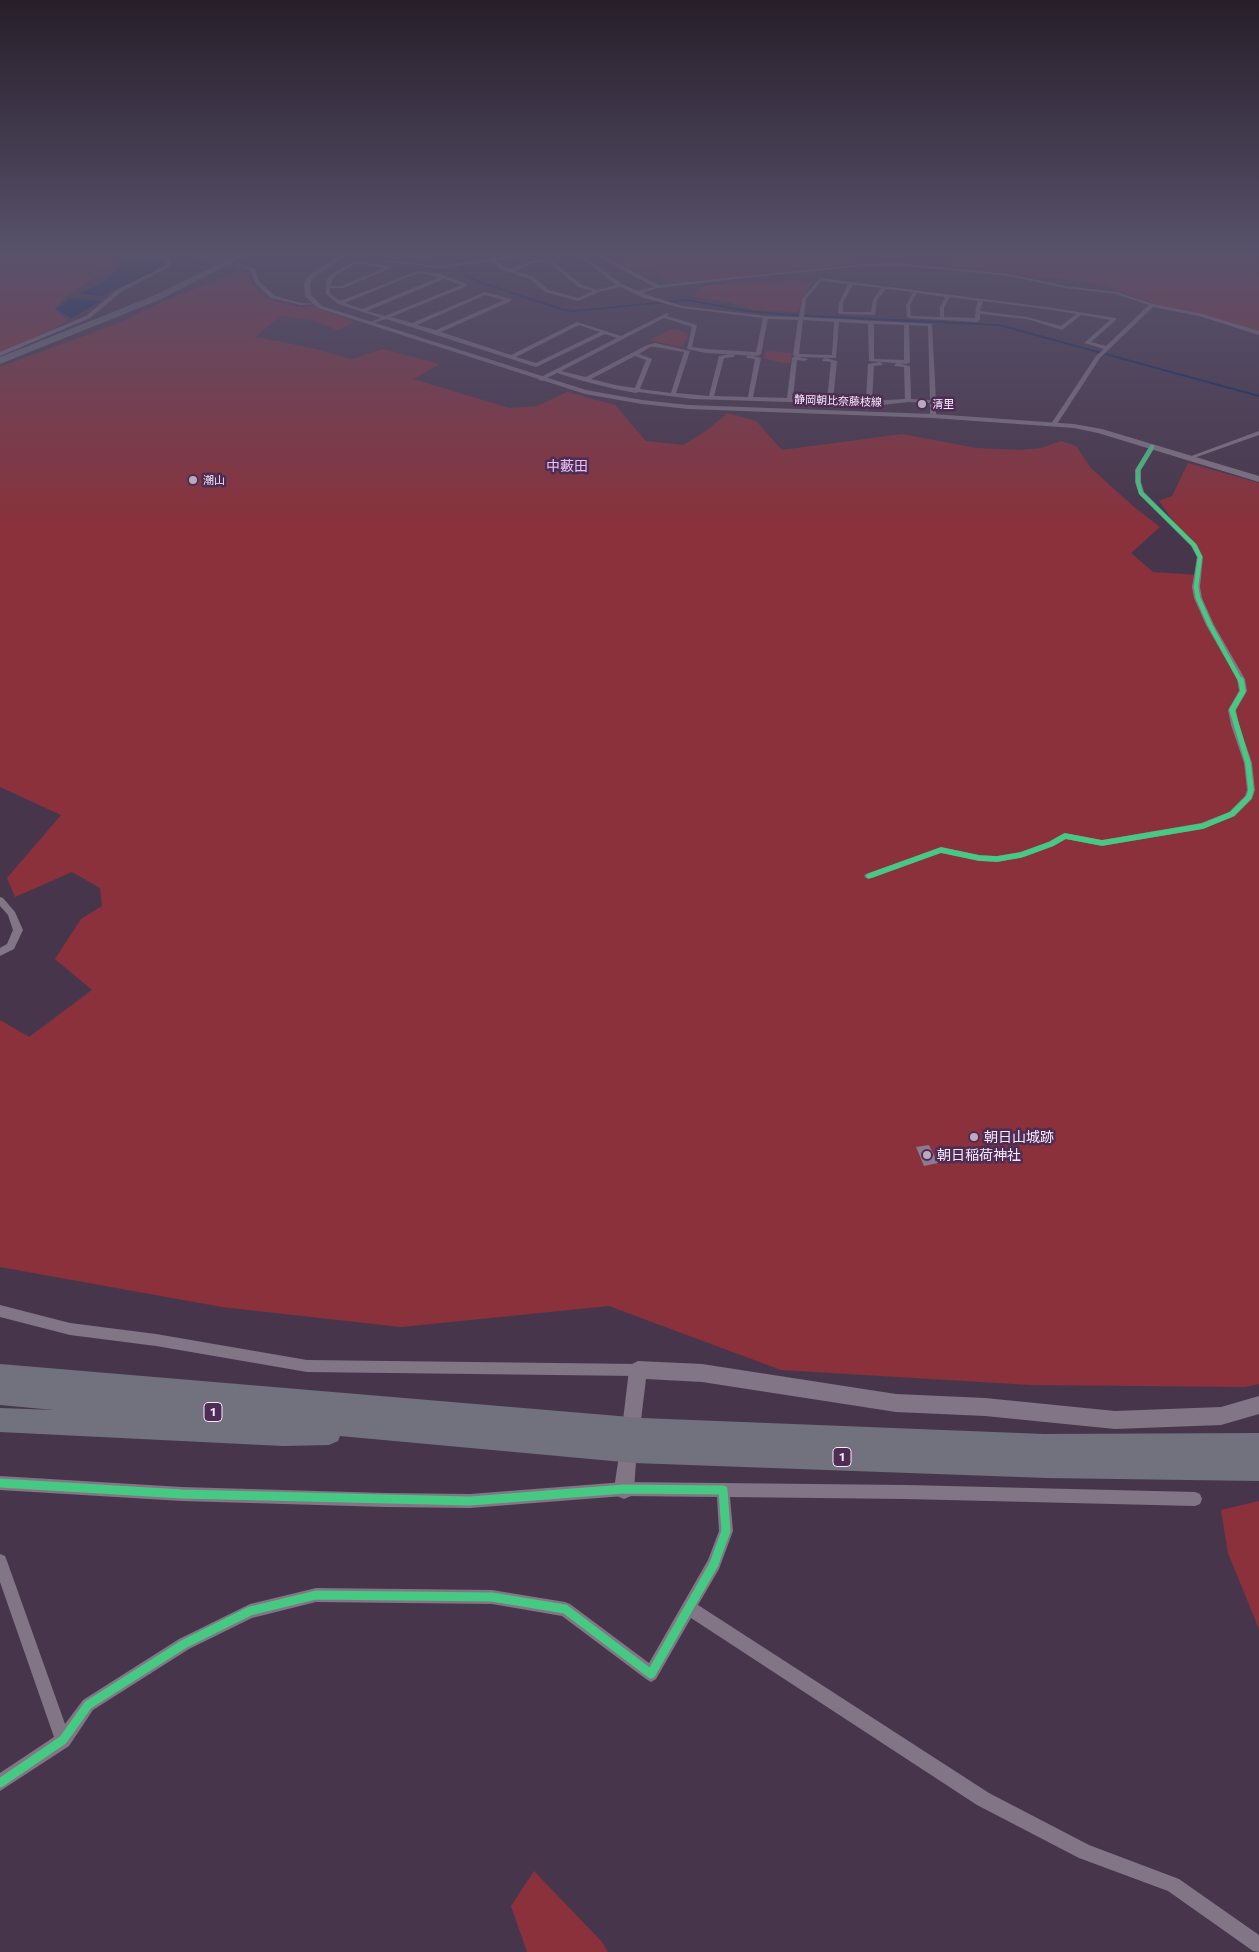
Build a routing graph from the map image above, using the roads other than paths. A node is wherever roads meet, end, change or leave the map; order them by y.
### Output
1 (16, 347) edge
2 (34, 347) edge
3 (445, 347) edge
4 (482, 347) edge
5 (532, 347) edge
6 (573, 347) edge
7 (603, 347) edge
8 (647, 347) edge
9 (666, 347) edge
10 (689, 347) edge
11 (759, 347) edge
12 (797, 347) edge
13 (835, 347) edge
14 (871, 347) edge
15 (907, 347) edge
16 (931, 347) edge
17 (1096, 347) edge
18 (1108, 347) edge
19 (1104, 351) junction
20 (0, 354) edge
21 (635, 354) junction
22 (512, 357) junction
23 (0, 361) edge
24 (557, 371) junction
25 (542, 379) junction
26 (585, 380) junction
27 (636, 391) junction
28 (673, 395) junction
29 (711, 398) junction
30 (750, 399) junction
31 (790, 400) junction
32 (908, 400) junction
33 (830, 401) junction
34 (869, 402) junction
35 (933, 402) junction
36 (933, 416) junction
37 (1054, 424) junction
38 (1259, 433) edge
39 (1152, 447) junction
40 (1189, 458) junction
41 (1259, 479) edge
42 (869, 876) dead end
43 (0, 900) edge
44 (0, 952) edge
45 (0, 1311) edge
46 (0, 1369) edge
47 (638, 1370) junction
48 (0, 1376) edge
49 (83, 1384) junction
50 (0, 1393) edge
51 (1259, 1405) edge
52 (0, 1420) edge
53 (632, 1420) dead end
54 (425, 1431) junction
55 (1259, 1446) edge
56 (627, 1462) dead end
57 (1259, 1468) edge
58 (0, 1482) edge
59 (624, 1489) junction
60 (723, 1490) junction
61 (1195, 1499) dead end
62 (0, 1561) edge
63 (689, 1608) junction
64 (63, 1740) junction
65 (0, 1783) edge
66 (1259, 1945) edge

1 - 20 street
2 - 23 highway
3 - 25 main road, 静岡朝比奈藤枝線
4 - 22 street
5 - 22 street
6 - 22 street
7 - 24 street
8 - 21 street
9 - 28 street
10 - 11 street
12 - 13 street
14 - 15 street
16 - 35 street
17 - 19 street
18 - 19 street
19 - 37 street
21 - 26 street
21 - 27 street
24 - 25 street
24 - 26 street
25 - 36 main road, 静岡朝比奈藤枝線
26 - 27 street
27 - 28 street
28 - 29 street
29 - 30 street
29 - 30 street
30 - 31 street
31 - 33 street
31 - 33 street
32 - 34 street
32 - 34 street
32 - 35 street
33 - 34 street
35 - 36 street
36 - 37 main road, 静岡朝比奈藤枝線
37 - 39 main road, 静岡朝比奈藤枝線
38 - 40 street
39 - 40 main road, 静岡朝比奈藤枝線
39 - 42 street
40 - 41 main road, 静岡朝比奈藤枝線
43 - 44 street
45 - 47 street
46 - 49 highway
47 - 51 main road
47 - 53 main road
48 - 49 highway
49 - 55 highway
50 - 54 highway, 1
52 - 54 highway
54 - 57 highway, 1
56 - 59 main road
58 - 59 street
59 - 60 street
60 - 61 street
60 - 63 street
62 - 64 street
63 - 64 street
63 - 66 street
64 - 65 street

